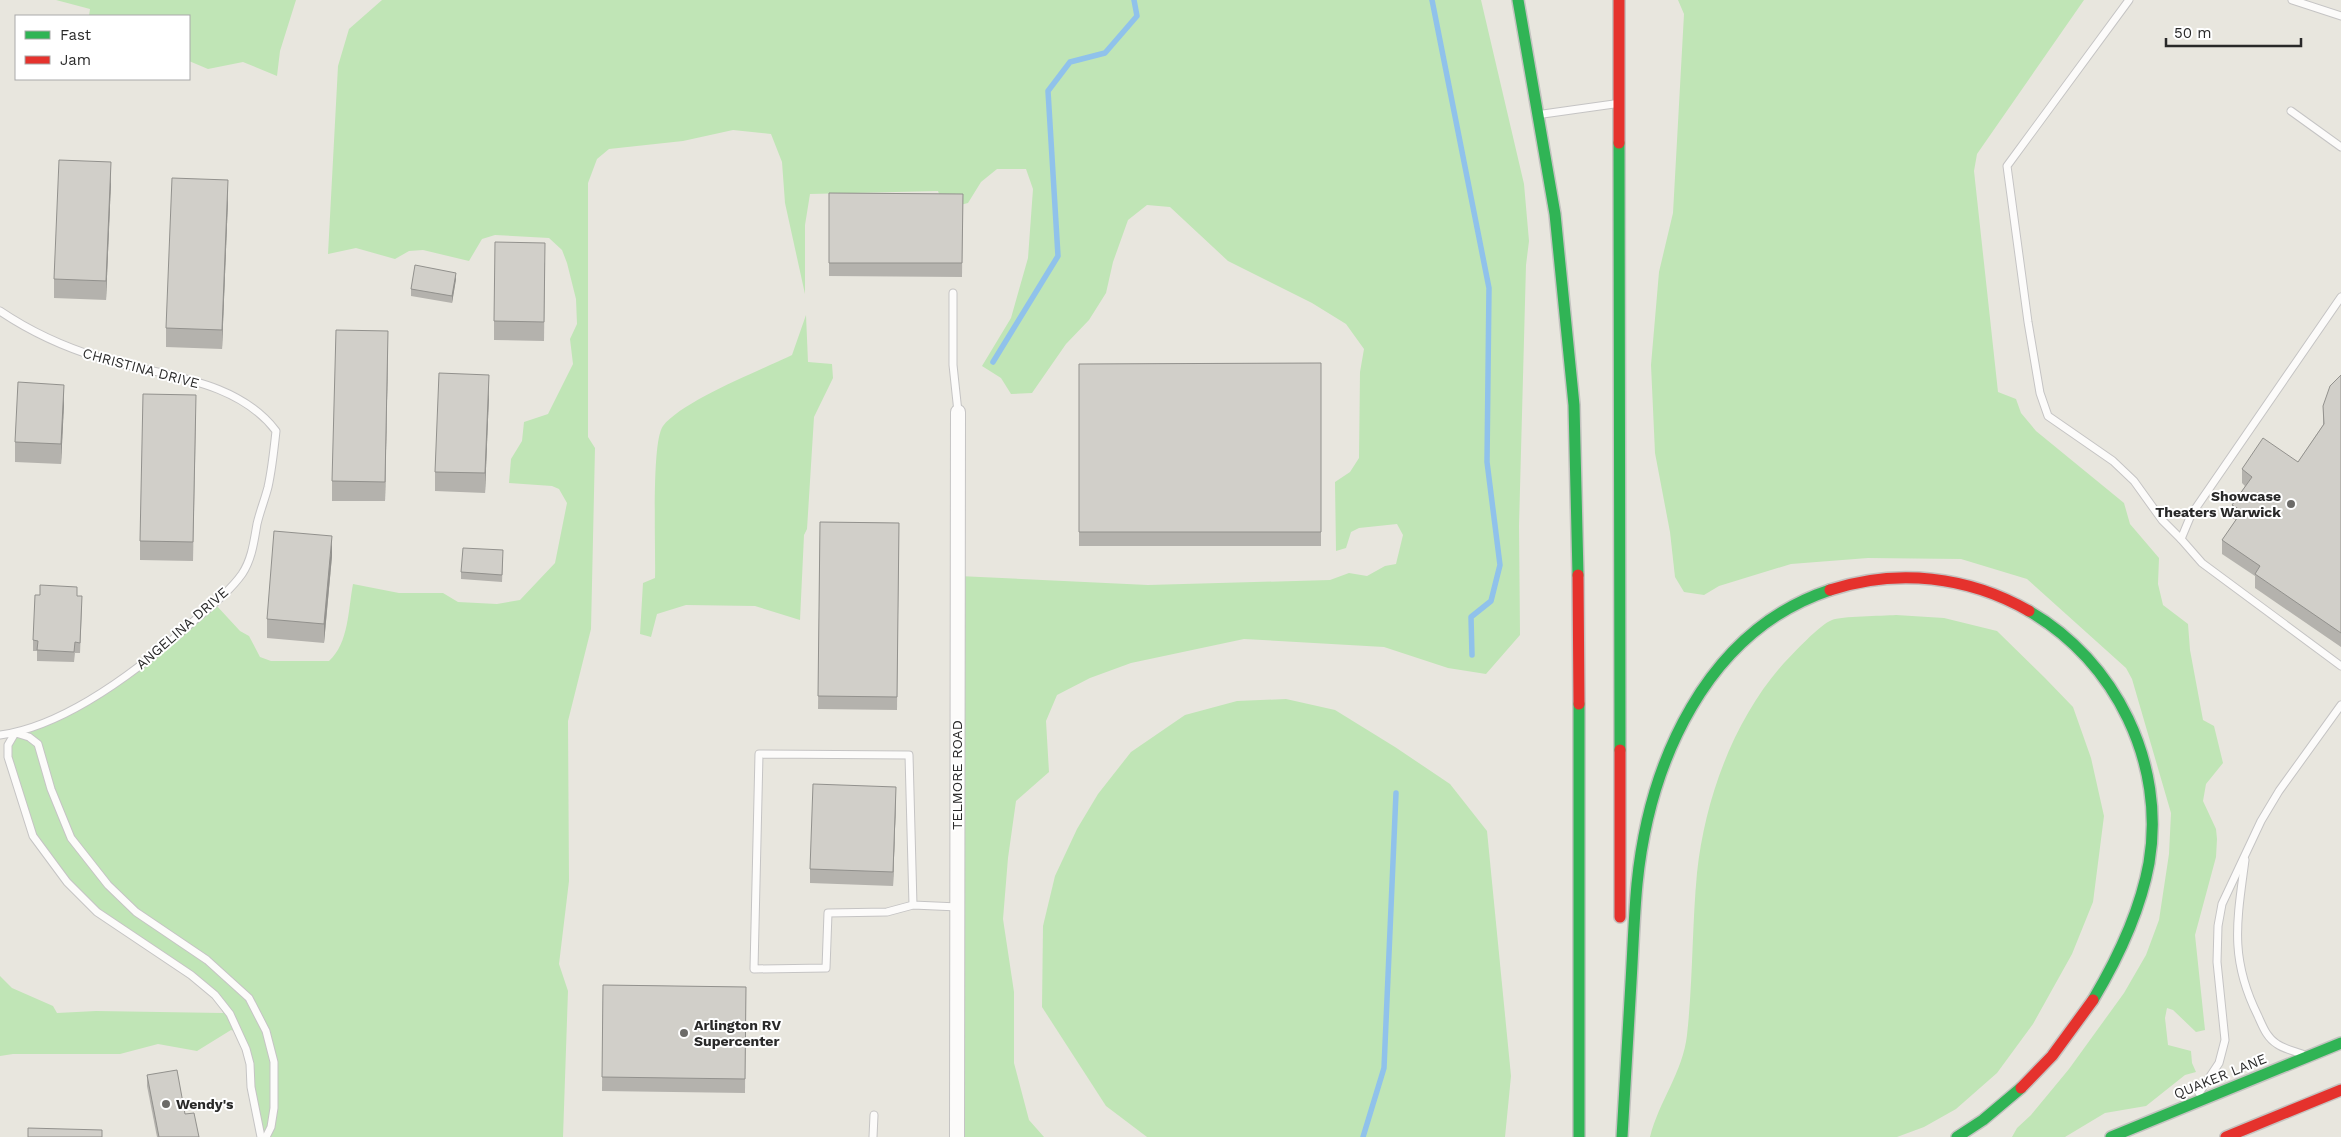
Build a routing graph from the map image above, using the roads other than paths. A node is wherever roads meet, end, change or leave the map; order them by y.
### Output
1 (1518, 0) edge
2 (1619, 0) edge
3 (2128, 0) edge
4 (2292, 0) edge
5 (2341, 16) edge
6 (1619, 103) junction
7 (2291, 110) dead end
8 (1540, 114) junction
9 (2341, 147) edge
10 (953, 293) dead end
11 (2341, 297) edge
12 (0, 311) edge
13 (958, 412) joint
14 (276, 431) joint
15 (2180, 539) junction
16 (2341, 666) edge
17 (2341, 705) edge
18 (15, 733) junction
19 (0, 735) edge
20 (2246, 850) junction
21 (913, 905) junction
22 (958, 907) junction
23 (1620, 928) dead end
24 (1620, 978) dead end
25 (2341, 1042) edge
26 (2309, 1056) junction
27 (2341, 1090) edge
28 (2187, 1107) junction
29 (874, 1115) dead end
30 (261, 1137) edge
31 (266, 1137) edge
32 (873, 1137) edge
33 (957, 1137) edge
34 (1578, 1137) edge
35 (1621, 1137) edge
36 (1957, 1137) edge
37 (2111, 1137) edge
38 (2226, 1137) edge

1 - 8 main road
2 - 6 main road
3 - 15 lane
4 - 5 lane
6 - 8 lane
6 - 23 main road
7 - 9 lane
8 - 34 main road
10 - 13 lane
11 - 15 lane
12 - 14 lane, CHRISTINA DRIVE
13 - 22 street, TELMORE ROAD
14 - 18 lane, ANGELINA DRIVE
15 - 16 lane
17 - 20 lane
18 - 19 lane
18 - 30 lane
18 - 31 lane
20 - 26 lane
20 - 28 lane
21 - 21 lane
21 - 22 lane
22 - 33 street, TELMORE ROAD
24 - 35 main road
25 - 26 main road, QUAKER LANE
26 - 28 main road, QUAKER LANE
27 - 38 main road
28 - 37 main road, QUAKER LANE
29 - 32 lane
35 - 36 main road

